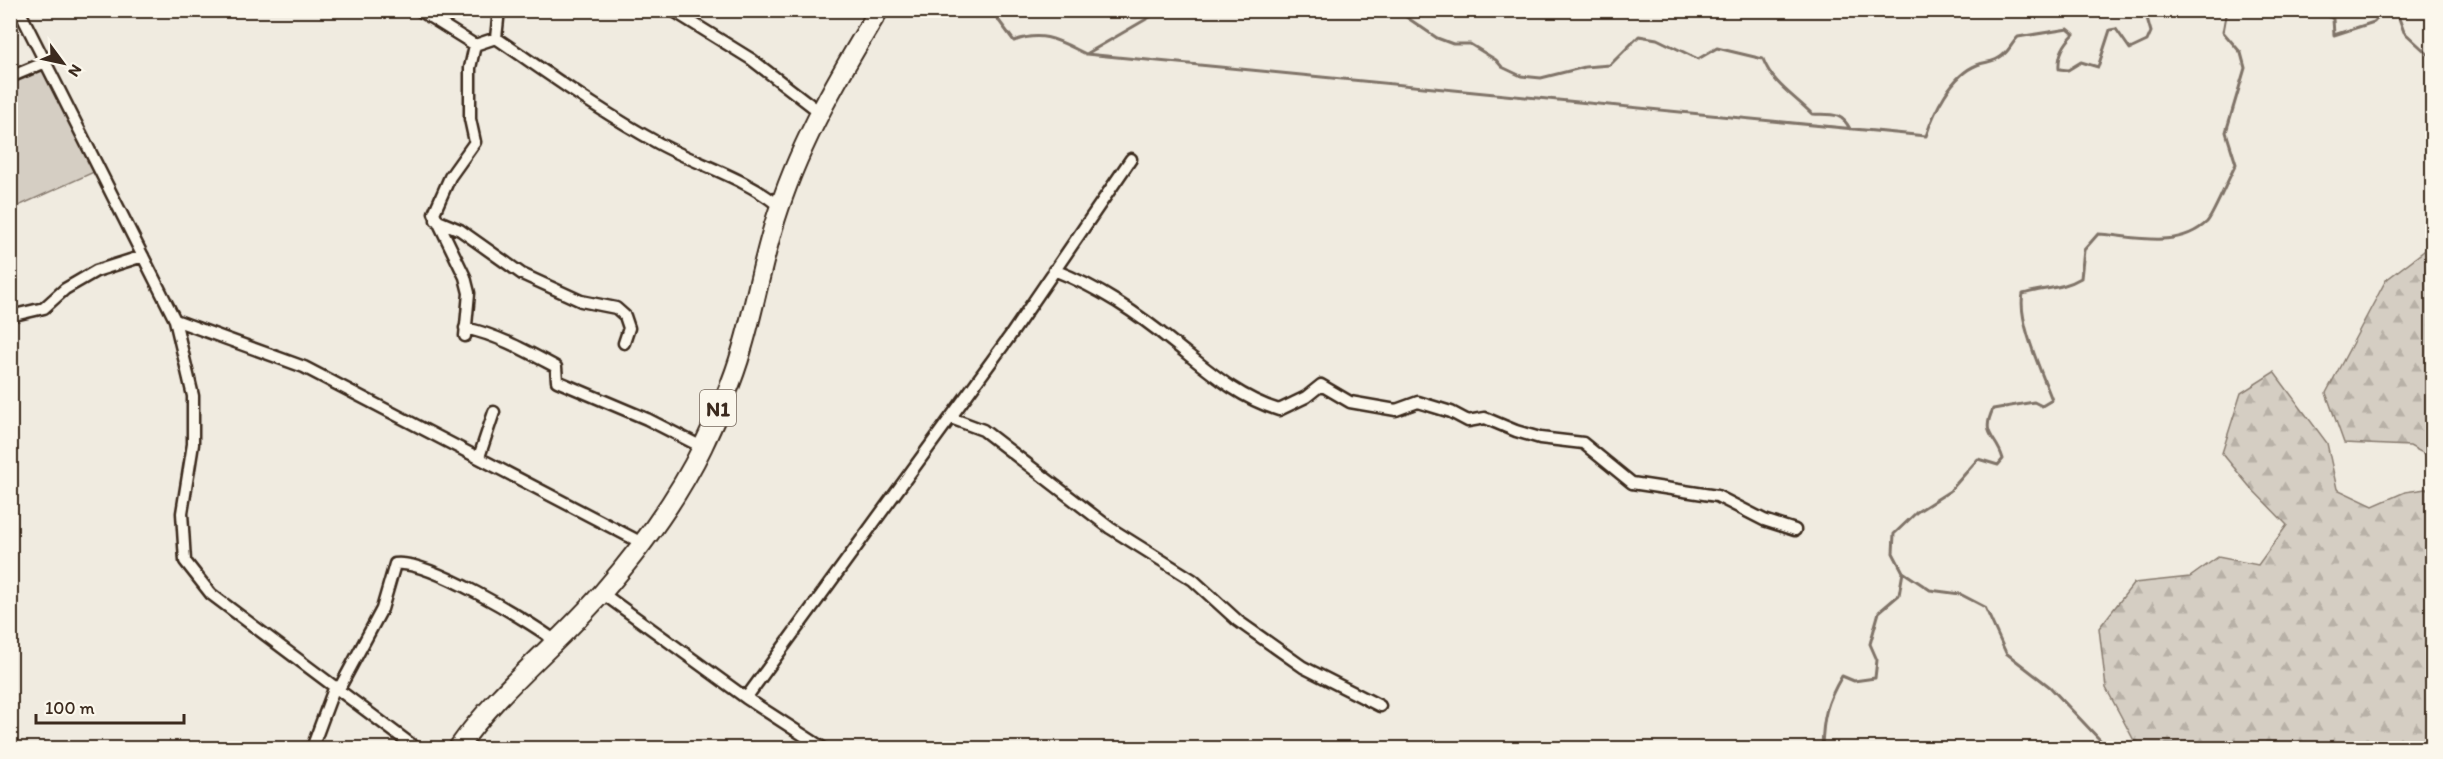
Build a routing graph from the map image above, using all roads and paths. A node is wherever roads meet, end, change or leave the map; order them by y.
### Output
1 (19, 10) edge
2 (419, 10) edge
3 (499, 10) edge
4 (672, 10) edge
5 (879, 10) edge
6 (496, 38) junction
7 (475, 45) junction
8 (46, 62) junction
9 (10, 77) edge
10 (821, 113) junction
11 (1131, 159) dead end
12 (779, 206) junction
13 (436, 220) junction
14 (143, 256) junction
15 (1054, 270) junction
16 (10, 316) edge
17 (175, 320) junction
18 (624, 343) dead end
19 (494, 412) dead end
20 (951, 418) junction
21 (702, 447) junction
22 (479, 457) junction
23 (1795, 530) dead end
24 (642, 543) junction
25 (602, 593) junction
26 (556, 641) junction
27 (337, 687) junction
28 (746, 698) junction
29 (1380, 706) dead end
30 (312, 748) edge
31 (416, 748) edge
32 (458, 748) edge
33 (823, 748) edge

1 - 8 street
2 - 7 street
3 - 6 street
4 - 10 street
5 - 10 main road, N1
6 - 7 street
6 - 12 street
7 - 13 street
8 - 9 street
8 - 14 street
10 - 12 main road, N1
11 - 15 street
12 - 21 main road, N1
13 - 18 street
13 - 21 street
14 - 16 street
14 - 17 street
15 - 20 street
15 - 23 street
17 - 22 street
17 - 27 street
19 - 22 street
20 - 28 street
20 - 29 street
21 - 24 main road, N1
22 - 24 street
24 - 25 main road, N1
25 - 26 main road, N1
25 - 28 street
26 - 27 street
26 - 32 main road, N1
27 - 30 street
27 - 31 street
28 - 33 street

